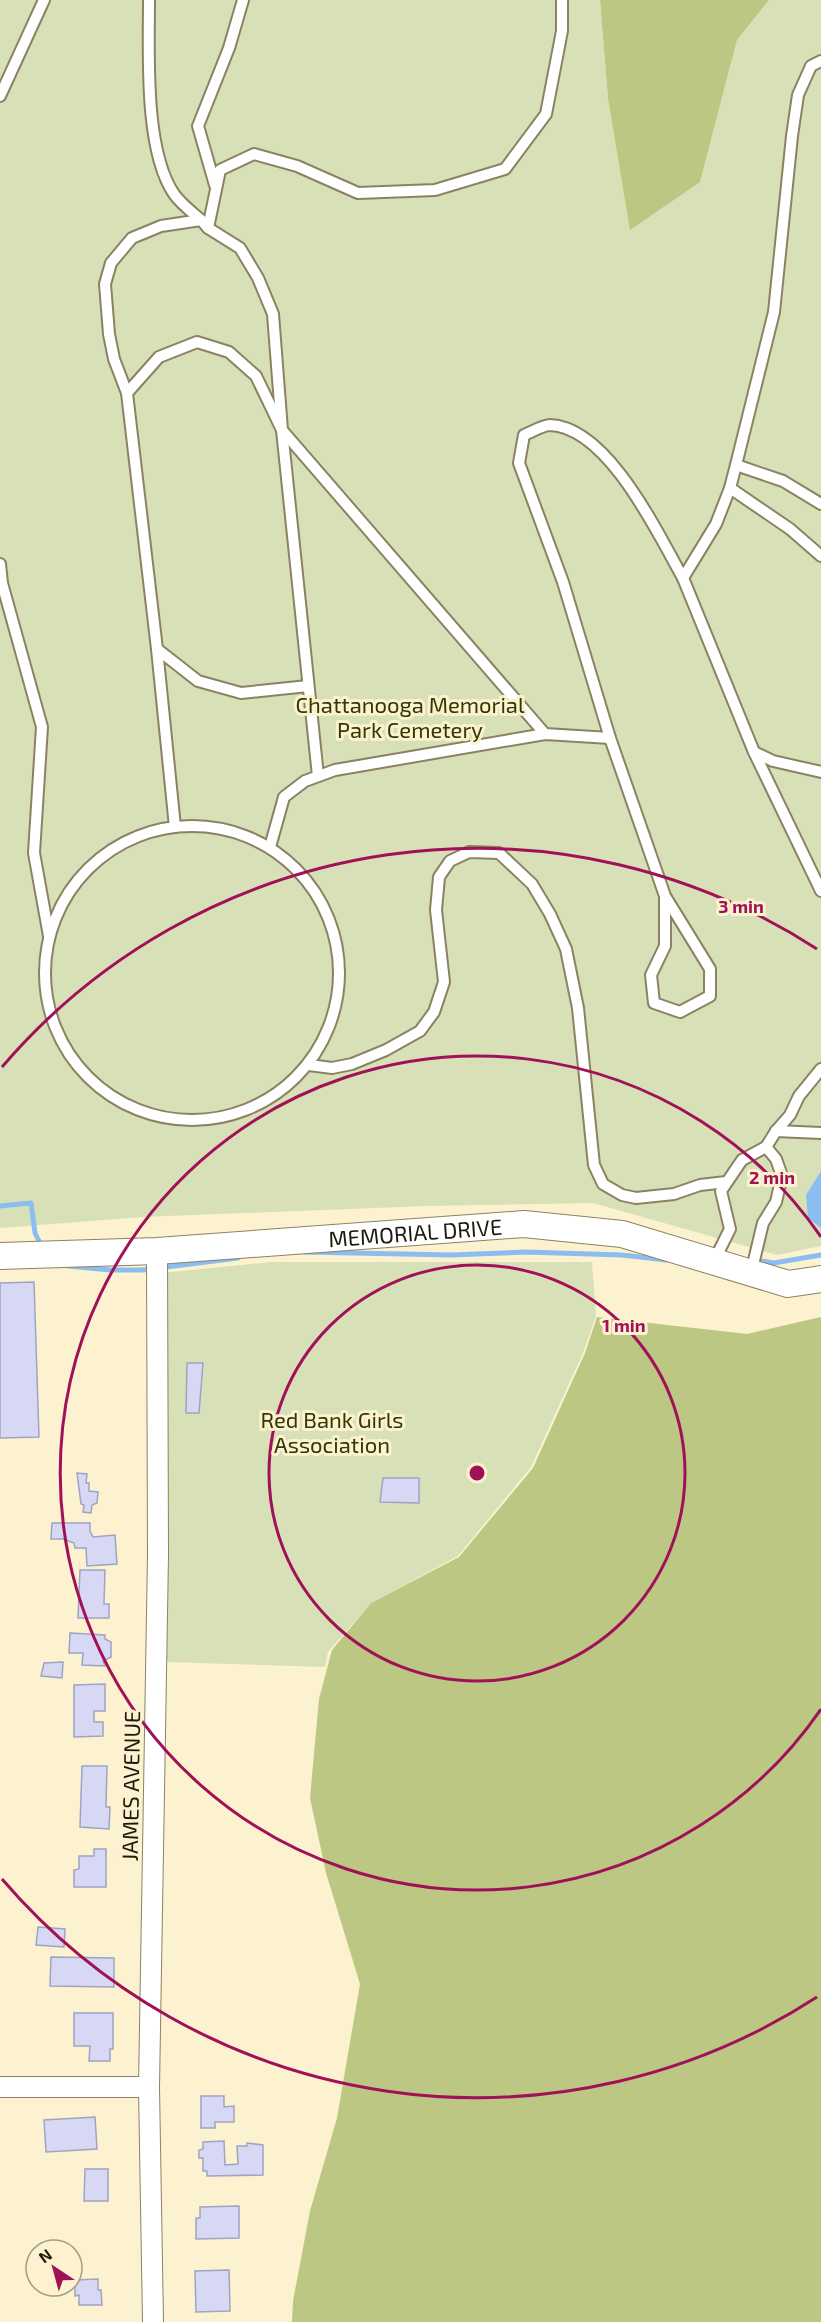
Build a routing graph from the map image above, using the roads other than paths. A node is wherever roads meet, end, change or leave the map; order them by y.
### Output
1 (44, 0) edge
2 (149, 0) edge
3 (243, 0) edge
4 (562, 0) edge
5 (821, 62) edge
6 (0, 96) edge
7 (216, 189) junction
8 (204, 224) junction
9 (127, 393) junction
10 (282, 430) junction
11 (736, 465) junction
12 (730, 488) junction
13 (821, 504) edge
14 (821, 556) edge
15 (0, 564) edge
16 (683, 578) junction
17 (157, 649) junction
18 (308, 686) junction
19 (545, 734) junction
20 (610, 738) junction
21 (754, 752) junction
22 (821, 772) edge
23 (318, 776) junction
24 (176, 827) junction
25 (270, 847) junction
26 (821, 891) edge
27 (665, 896) junction
28 (49, 936) junction
29 (309, 1065) junction
30 (821, 1069) edge
31 (776, 1131) junction
32 (821, 1133) edge
33 (766, 1147) junction
34 (726, 1182) junction
35 (157, 1251) junction
36 (0, 1256) edge
37 (714, 1261) junction
38 (751, 1273) junction
39 (821, 1279) edge
40 (0, 2087) edge
41 (149, 2087) junction
42 (153, 2322) edge

1 - 6 lane
2 - 8 lane
3 - 7 lane
4 - 7 lane
5 - 11 lane
7 - 8 lane
8 - 9 lane
8 - 10 lane
9 - 10 lane
9 - 17 lane
10 - 18 lane
10 - 19 lane
11 - 12 lane
11 - 13 lane
12 - 14 lane
12 - 16 lane
15 - 28 lane
16 - 20 lane
16 - 21 lane
17 - 18 lane
17 - 24 lane
18 - 23 lane
19 - 20 lane
19 - 23 lane
20 - 27 lane
21 - 22 lane
21 - 26 lane
23 - 25 lane
24 - 25 lane
24 - 28 lane
25 - 29 lane
27 - 27 lane
28 - 29 lane
29 - 34 lane
30 - 31 lane
31 - 32 lane
31 - 33 lane
33 - 34 lane
33 - 38 lane
34 - 37 lane
35 - 36 street, MEMORIAL DRIVE
35 - 37 street, MEMORIAL DRIVE
35 - 41 street, JAMES AVENUE
37 - 38 street, MEMORIAL DRIVE
38 - 39 street, MEMORIAL DRIVE
40 - 41 street
41 - 42 street, JAMES AVENUE

